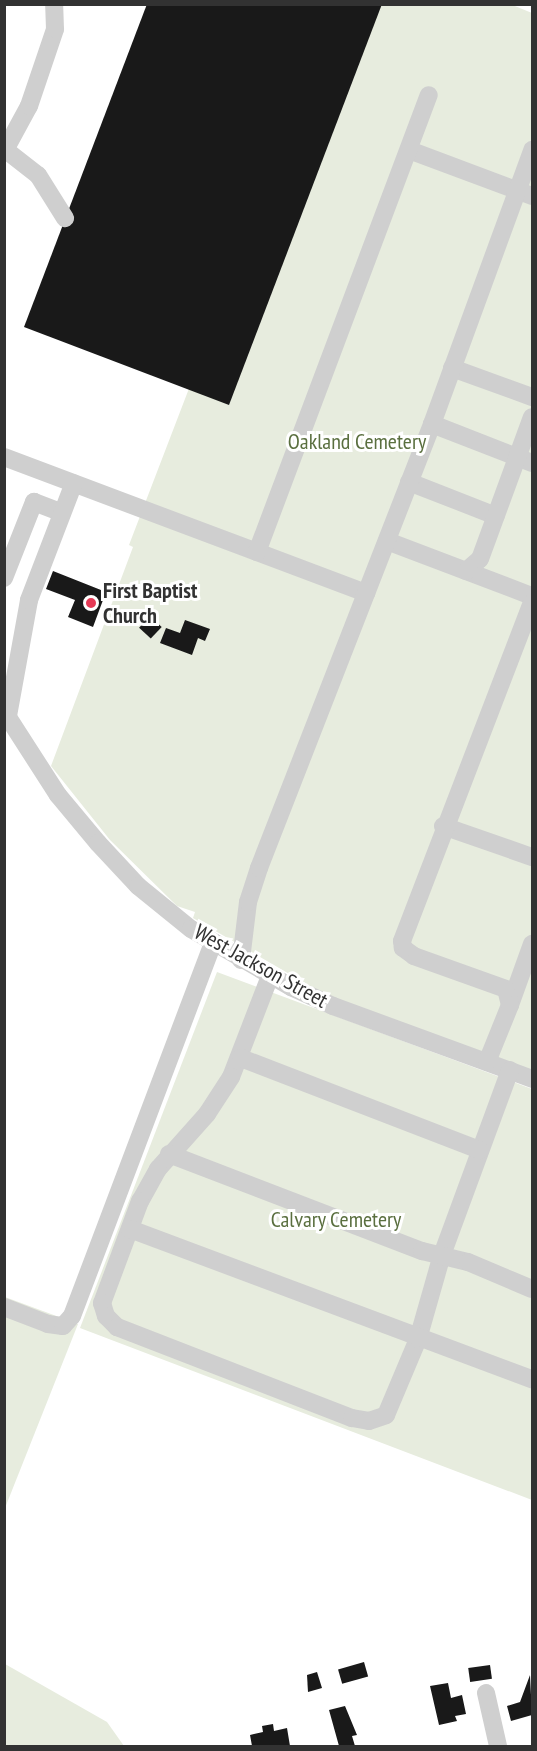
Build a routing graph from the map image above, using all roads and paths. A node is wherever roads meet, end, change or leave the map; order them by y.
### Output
1 (54, 4) edge
2 (429, 95) dead end
3 (409, 150) junction
4 (532, 150) edge
5 (6, 152) edge
6 (525, 193) edge
7 (65, 218) dead end
8 (452, 368) junction
9 (532, 397) edge
10 (532, 417) edge
11 (432, 424) junction
12 (4, 457) edge
13 (525, 460) edge
14 (409, 482) junction
15 (74, 483) junction
16 (62, 513) junction
17 (496, 516) junction
18 (387, 541) junction
19 (257, 552) junction
20 (466, 571) junction
21 (4, 578) edge
22 (366, 593) junction
23 (532, 596) edge
24 (532, 603) edge
25 (6, 714) edge
26 (443, 826) junction
27 (532, 857) edge
28 (213, 942) junction
29 (532, 944) edge
30 (241, 960) junction
31 (270, 976) junction
32 (510, 1005) junction
33 (241, 1058) junction
34 (488, 1062) junction
35 (510, 1070) junction
36 (532, 1079) edge
37 (480, 1150) junction
38 (169, 1154) junction
39 (130, 1228) junction
40 (442, 1255) junction
41 (532, 1289) edge
42 (4, 1307) edge
43 (418, 1339) junction
44 (532, 1379) edge
45 (486, 1693) dead end
46 (498, 1746) edge

1 - 5 street
2 - 3 street
3 - 6 street
3 - 19 street
4 - 6 street
5 - 7 street
6 - 8 street
8 - 9 street
8 - 11 street
10 - 13 street
11 - 13 street
11 - 14 street
12 - 15 street
13 - 17 street
14 - 17 street
14 - 18 street
15 - 16 street
15 - 19 street
16 - 21 street
16 - 25 street
17 - 20 street
18 - 20 street
18 - 22 street
19 - 22 street
20 - 23 street
22 - 30 street
24 - 26 street
25 - 28 street, West Jackson Street
26 - 27 street
26 - 32 street
28 - 30 street, West Jackson Street
28 - 42 street
29 - 32 street
30 - 31 street, West Jackson Street
31 - 33 street
31 - 34 street, West Jackson Street
32 - 34 street
33 - 37 street
33 - 38 street
34 - 35 street, West Jackson Street
35 - 36 street, West Jackson Street
35 - 37 street
37 - 40 street
38 - 39 street
38 - 40 street
39 - 43 street
39 - 43 street
40 - 41 street
40 - 43 street
43 - 44 street
45 - 46 street

